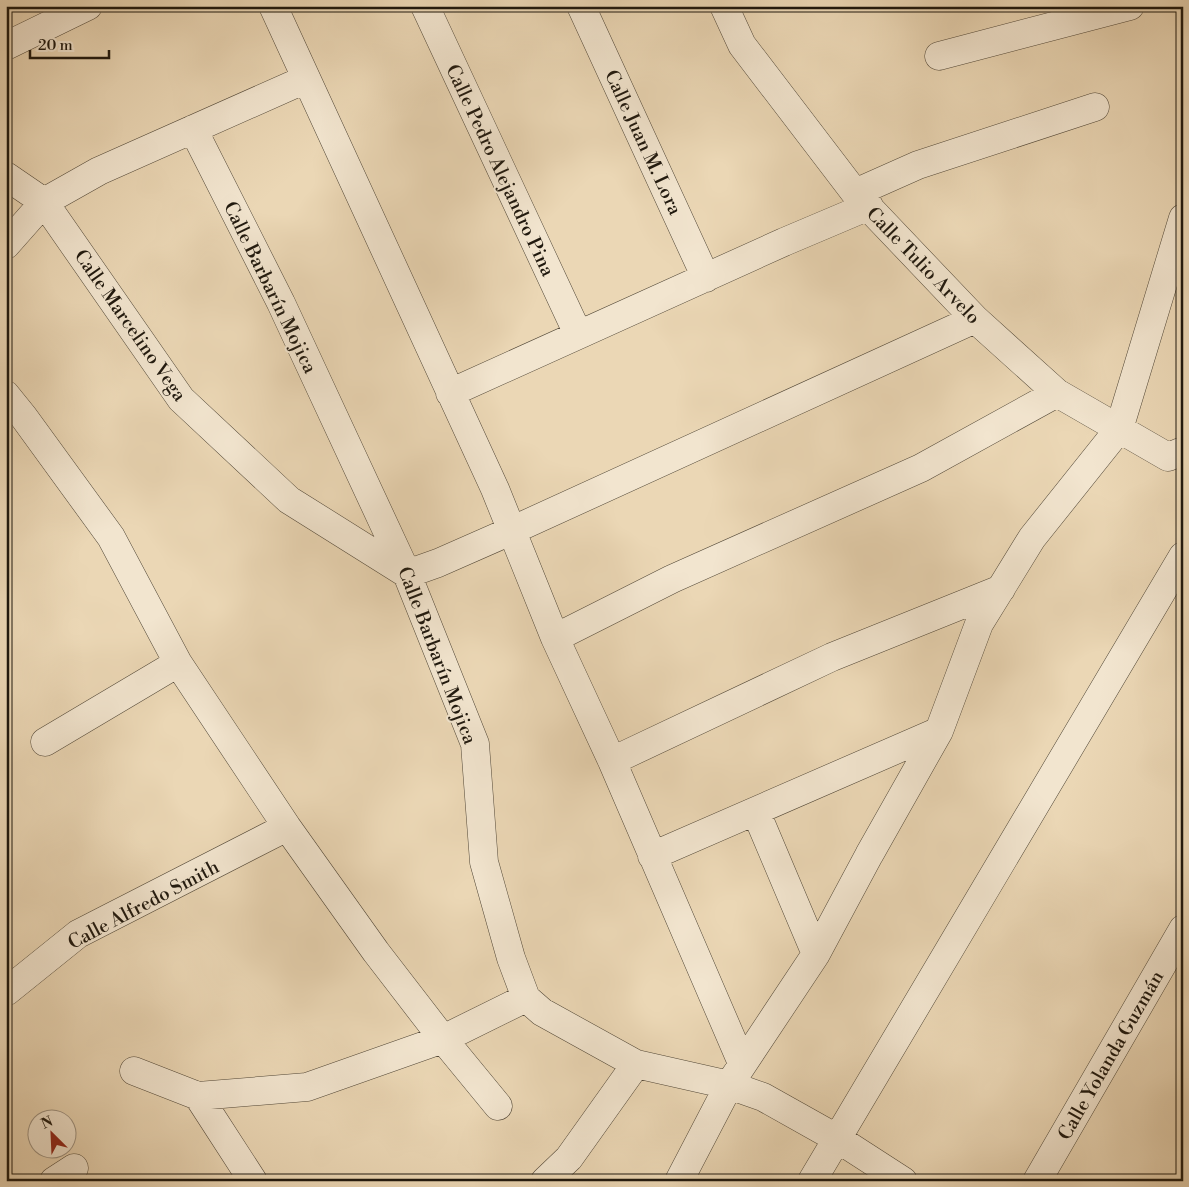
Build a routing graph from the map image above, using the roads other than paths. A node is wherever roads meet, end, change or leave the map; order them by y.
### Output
1 (88, 6) edge
2 (273, 6) edge
3 (425, 6) edge
4 (581, 6) edge
5 (724, 6) edge
6 (1130, 6) edge
7 (6, 46) edge
8 (939, 56) dead end
9 (306, 79) junction
10 (1096, 107) dead end
11 (193, 130) junction
12 (6, 176) edge
13 (862, 200) junction
14 (44, 202) junction
15 (1183, 218) edge
16 (6, 245) edge
17 (706, 278) junction
18 (975, 319) junction
19 (578, 334) junction
20 (450, 393) junction
21 (1057, 393) junction
22 (6, 396) edge
23 (1118, 429) junction
24 (1183, 451) edge
25 (513, 530) junction
26 (1183, 556) edge
27 (408, 574) junction
28 (1001, 589) junction
29 (555, 638) junction
30 (178, 663) junction
31 (939, 731) junction
32 (45, 742) dead end
33 (612, 761) junction
34 (756, 812) junction
35 (287, 827) junction
36 (652, 856) junction
37 (1183, 928) edge
38 (816, 954) junction
39 (6, 992) edge
40 (526, 998) junction
41 (443, 1038) junction
42 (636, 1064) junction
43 (134, 1071) dead end
44 (736, 1074) junction
45 (198, 1096) junction
46 (498, 1106) dead end
47 (838, 1140) junction
48 (253, 1181) edge
49 (545, 1181) edge
50 (679, 1181) edge
51 (812, 1181) edge
52 (903, 1181) edge
53 (1037, 1181) edge

1 - 7 street
2 - 9 street
3 - 19 street, Calle Pedro Alejandro Pina
4 - 17 street, Calle Juan M. Lora
5 - 13 street, Calle Tulio Arvelo
6 - 8 street
9 - 11 street
9 - 20 street
10 - 13 street
11 - 14 street
11 - 27 street, Calle Barbarín Mojica
12 - 14 street, Calle Marcelino Vega
13 - 17 street
13 - 18 street, Calle Tulio Arvelo
14 - 16 street
14 - 27 street, Calle Marcelino Vega
15 - 23 street
17 - 19 street
18 - 21 street, Calle Tulio Arvelo
18 - 25 street
19 - 20 street
20 - 25 street
21 - 23 street, Calle Tulio Arvelo
21 - 29 street
22 - 30 street
23 - 24 street, Calle Tulio Arvelo
23 - 28 street
25 - 27 street
25 - 29 street
26 - 47 street
27 - 40 street, Calle Barbarín Mojica
28 - 31 street
28 - 33 street
29 - 33 street
30 - 32 street
30 - 35 street
31 - 34 street
31 - 38 street
33 - 36 street
34 - 36 street
34 - 38 street
35 - 39 street, Calle Alfredo Smith
35 - 41 street
36 - 44 street
37 - 53 street, Calle Yolanda Guzmán
38 - 44 street
40 - 41 street
40 - 42 street
41 - 45 street
41 - 46 street
42 - 44 street
42 - 49 street
43 - 45 street
44 - 47 street
44 - 50 street
45 - 48 street
47 - 51 street
47 - 52 street

